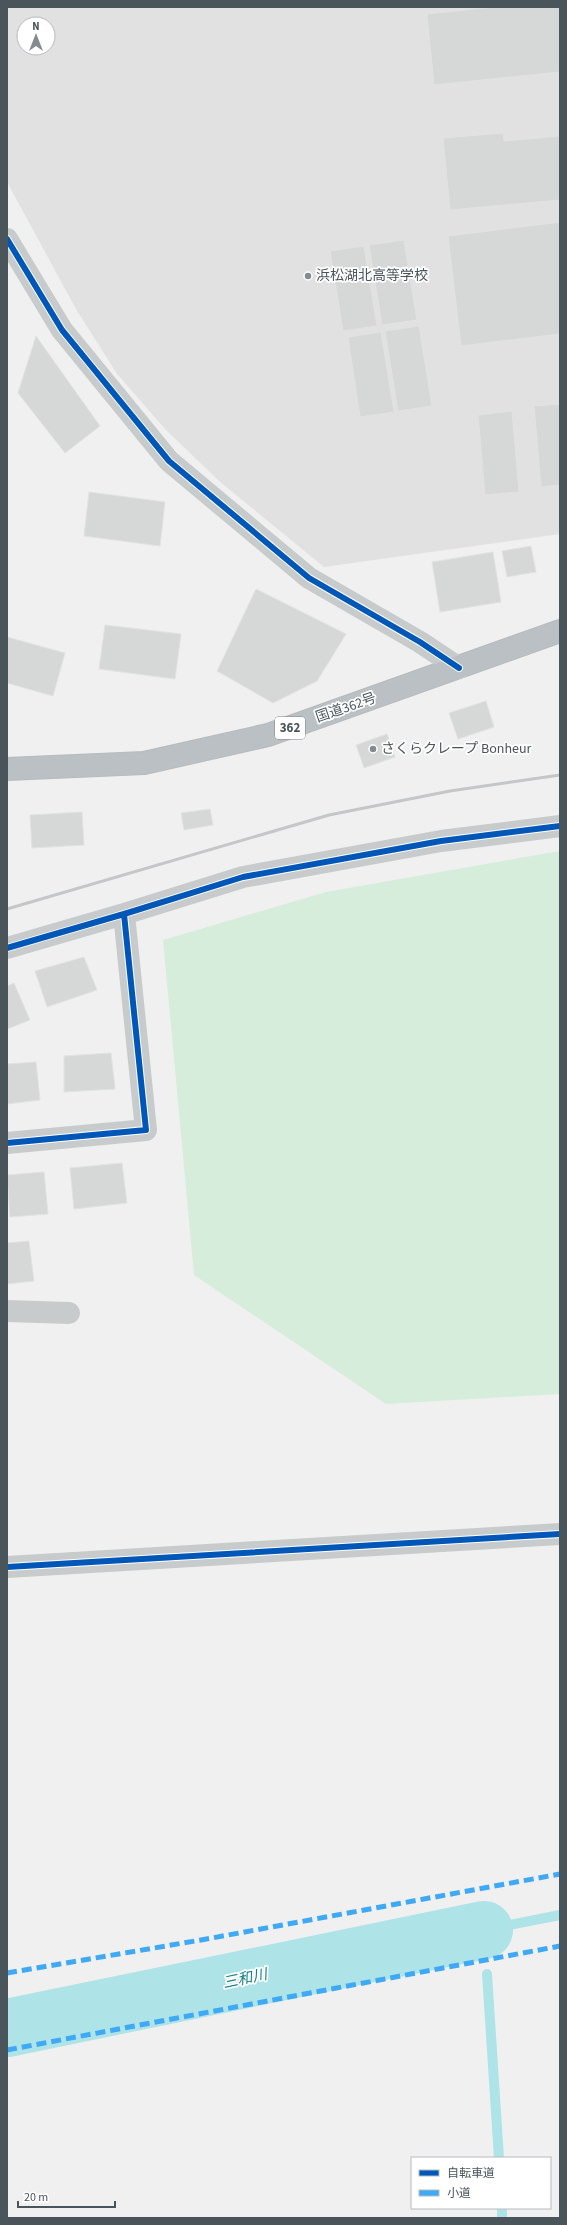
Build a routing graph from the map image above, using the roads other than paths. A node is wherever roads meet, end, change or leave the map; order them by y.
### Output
1 (7, 240) edge
2 (560, 631) edge
3 (459, 668) junction
4 (7, 769) edge
5 (560, 826) edge
6 (124, 914) junction
7 (7, 948) edge
8 (7, 1143) edge
9 (7, 1311) edge
10 (69, 1312) dead end
11 (560, 1534) edge
12 (7, 1567) edge

1 - 3 street
2 - 3 highway, 国道362号 / 362
3 - 4 highway, 国道362号 / 362
5 - 6 street
6 - 7 street
6 - 8 street
9 - 10 street
11 - 12 street

